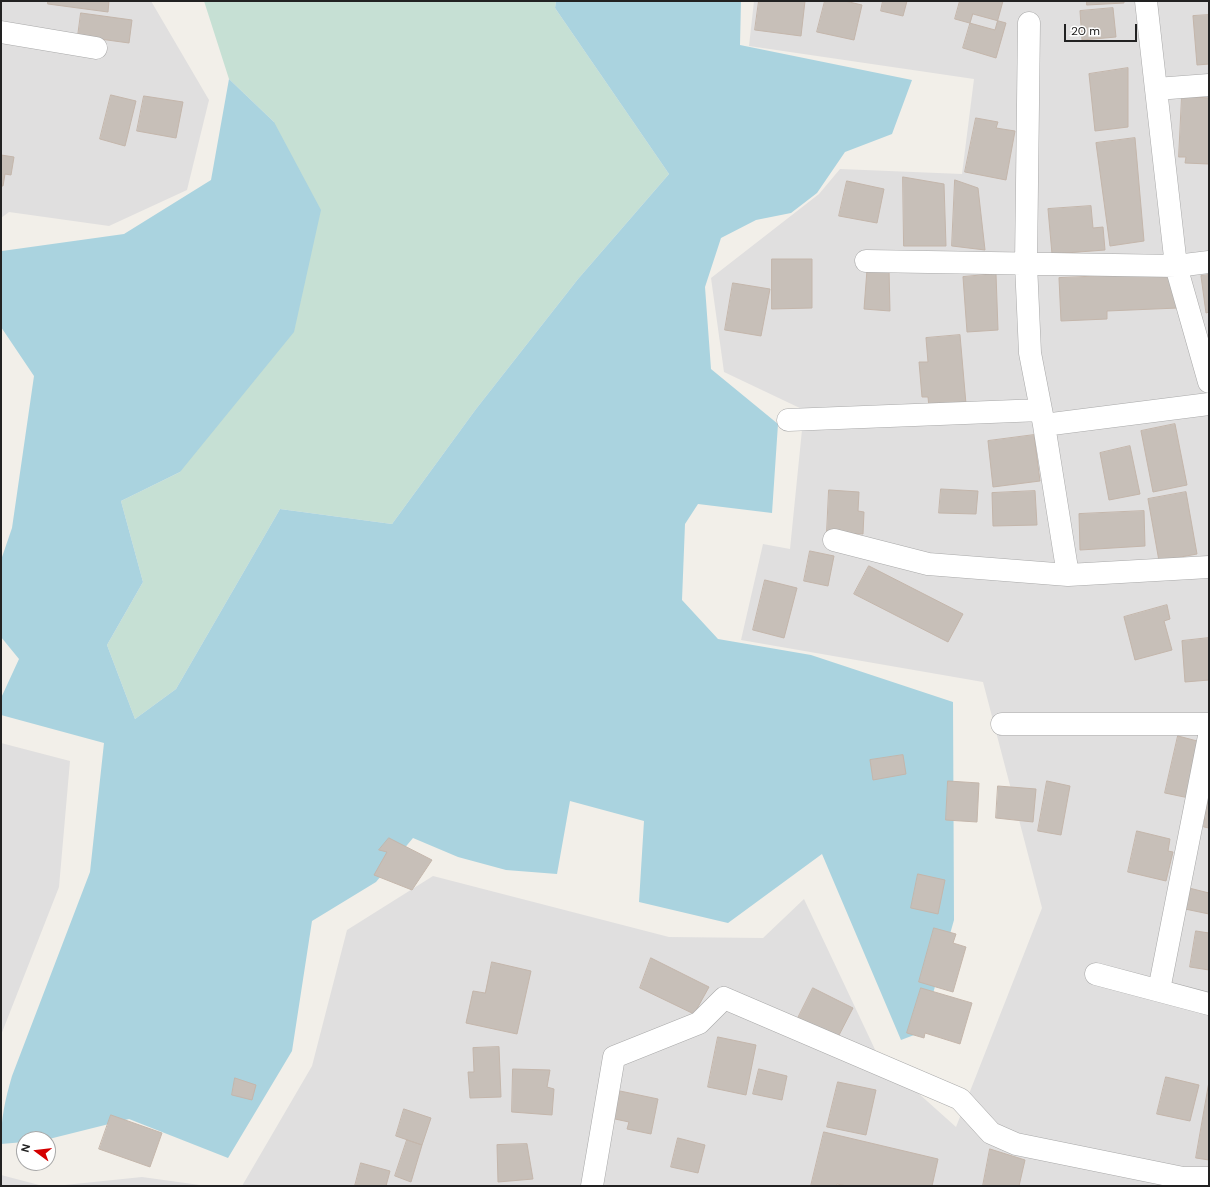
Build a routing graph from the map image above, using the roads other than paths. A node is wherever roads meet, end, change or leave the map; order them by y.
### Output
1 (1146, 1) edge
2 (1029, 23) dead end
3 (1, 32) edge
4 (96, 48) dead end
5 (1209, 85) edge
6 (1156, 89) junction
7 (866, 260) dead end
8 (1209, 262) edge
9 (1026, 264) junction
10 (1176, 266) junction
11 (1209, 382) edge
12 (1209, 404) edge
13 (1042, 417) junction
14 (788, 420) dead end
15 (834, 540) dead end
16 (1209, 567) edge
17 (1068, 575) junction
18 (1002, 724) dead end
19 (1209, 724) edge
20 (1209, 736) edge
21 (1096, 974) dead end
22 (1160, 990) junction
23 (1209, 1004) edge
24 (1209, 1178) edge
25 (592, 1186) edge

1 - 6 street
2 - 9 street
3 - 4 street
5 - 6 street
6 - 10 street
7 - 9 street
8 - 10 street
9 - 10 street
9 - 13 street
10 - 11 street
12 - 13 street
13 - 14 street
13 - 17 street
15 - 17 street
16 - 17 street
18 - 19 street
20 - 22 street
21 - 22 street
22 - 23 street
24 - 25 street

